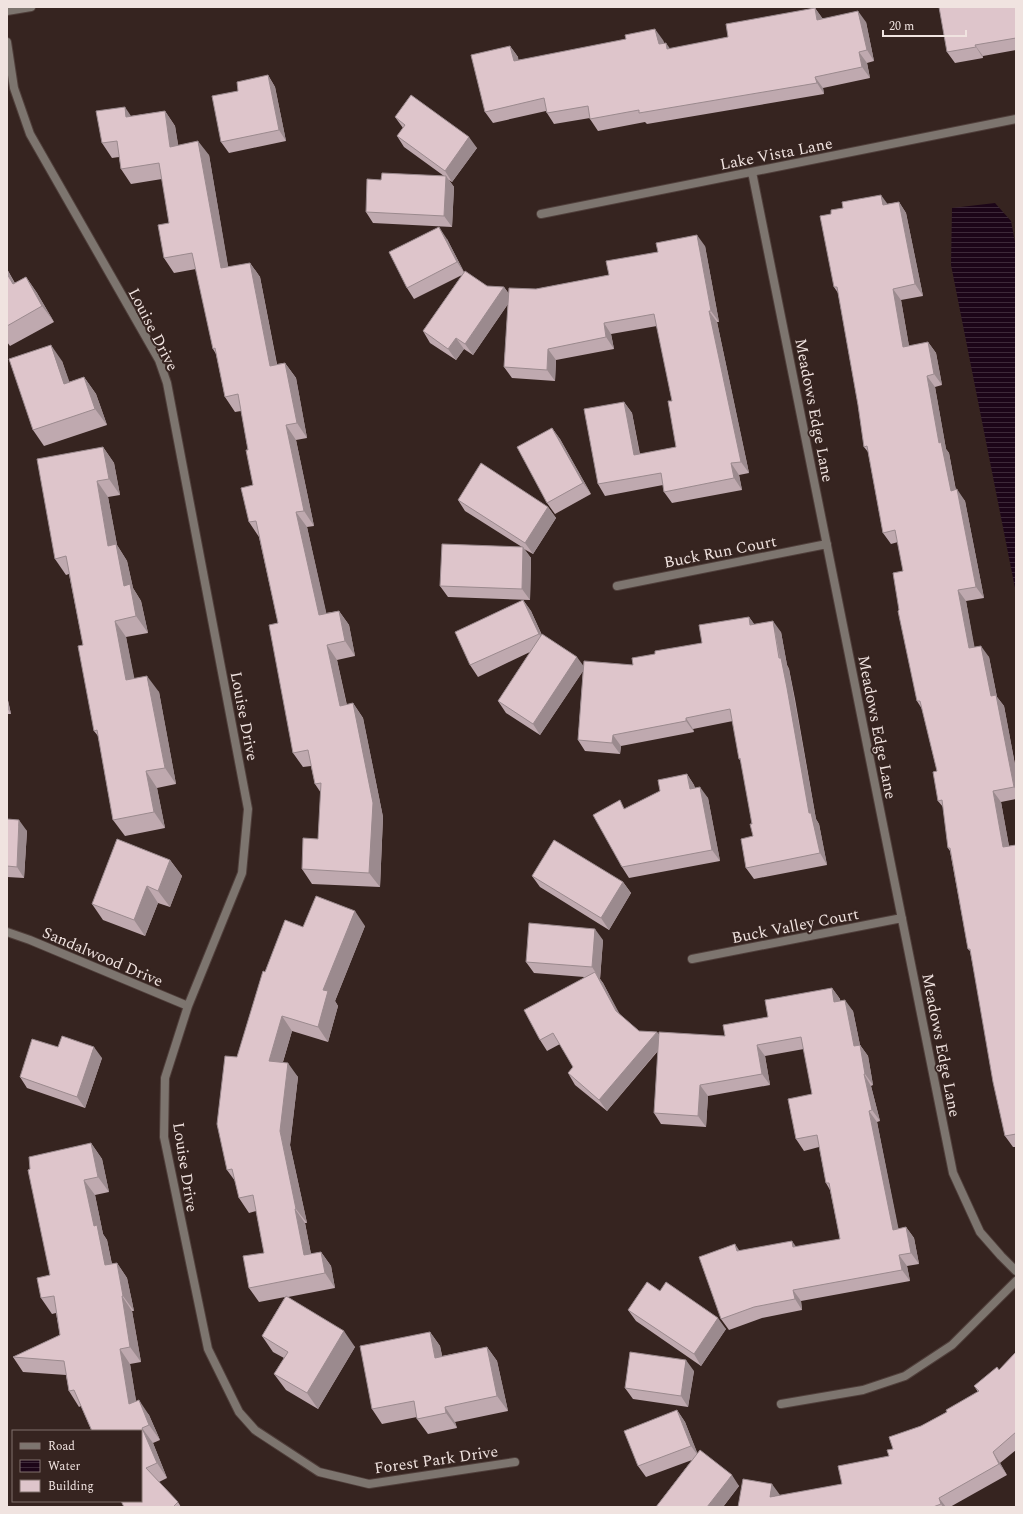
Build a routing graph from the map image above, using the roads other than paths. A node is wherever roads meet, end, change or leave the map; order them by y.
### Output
1 (31, 7) edge
2 (7, 11) edge
3 (7, 42) edge
4 (1016, 119) edge
5 (752, 172) junction
6 (541, 214) dead end
7 (827, 544) junction
8 (617, 586) dead end
9 (902, 918) junction
10 (7, 932) edge
11 (692, 959) dead end
12 (188, 1006) junction
13 (1016, 1271) edge
14 (1016, 1281) edge
15 (781, 1404) dead end
16 (239, 1412) joint
17 (515, 1462) dead end

1 - 2 street
3 - 12 street, Louise Drive
4 - 5 street, Lake Vista Lane
5 - 6 street, Lake Vista Lane
5 - 7 street, Meadows Edge Lane
7 - 8 street, Buck Run Court
7 - 9 street, Meadows Edge Lane
9 - 11 street, Buck Valley Court
9 - 13 street, Meadows Edge Lane
10 - 12 street, Sandalwood Drive
12 - 16 street, Louise Drive
14 - 15 street
16 - 17 street, Forest Park Drive

